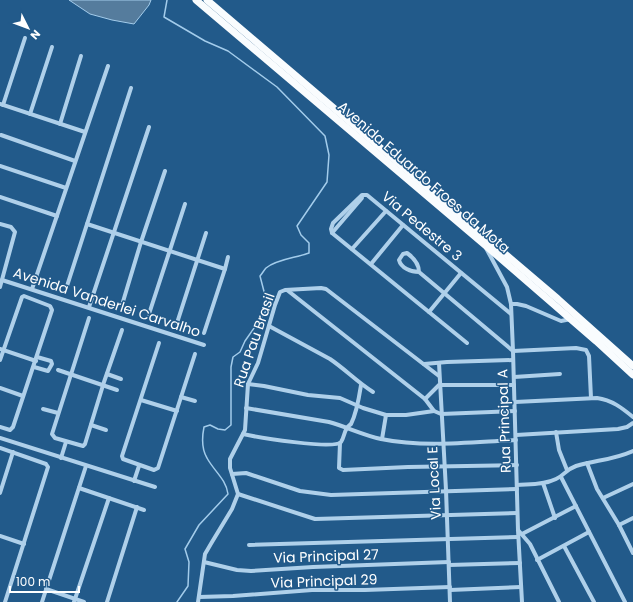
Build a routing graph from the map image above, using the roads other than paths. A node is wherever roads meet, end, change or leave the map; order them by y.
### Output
1 (196, 0) edge
2 (207, 0) edge
3 (25, 38) dead end
4 (52, 48) dead end
5 (81, 56) dead end
6 (108, 66) dead end
7 (131, 88) dead end
8 (2, 104) edge
9 (30, 114) junction
10 (60, 124) junction
11 (150, 127) dead end
12 (85, 132) junction
13 (1, 135) edge
14 (75, 161) junction
15 (0, 166) edge
16 (166, 171) dead end
17 (66, 188) junction
18 (0, 197) edge
19 (185, 204) dead end
20 (386, 211) junction
21 (56, 216) junction
22 (0, 224) edge
23 (87, 224) junction
24 (403, 225) junction
25 (114, 233) junction
26 (206, 233) dead end
27 (141, 242) junction
28 (485, 245) junction
29 (352, 249) junction
30 (170, 251) junction
31 (228, 257) dead end
32 (198, 260) junction
33 (370, 264) junction
34 (224, 269) junction
35 (419, 272) junction
36 (461, 273) junction
37 (2, 280) junction
38 (67, 286) dead end
39 (0, 287) edge
40 (32, 289) junction
41 (286, 290) junction
42 (445, 293) junction
43 (511, 304) junction
44 (122, 305) dead end
45 (90, 307) junction
46 (429, 312) junction
47 (149, 314) dead end
48 (511, 314) junction
49 (89, 318) dead end
50 (571, 319) junction
51 (177, 323) dead end
52 (269, 326) junction
53 (122, 330) dead end
54 (204, 333) dead end
55 (159, 343) dead end
56 (467, 343) dead end
57 (204, 345) dead end
58 (2, 350) edge
59 (513, 351) junction
60 (195, 354) dead end
61 (36, 359) junction
62 (0, 360) edge
63 (513, 360) junction
64 (439, 363) junction
65 (424, 364) junction
66 (633, 366) edge
67 (34, 367) junction
68 (58, 370) dead end
69 (107, 374) junction
70 (560, 374) dead end
71 (71, 375) junction
72 (633, 375) edge
73 (439, 376) junction
74 (514, 377) junction
75 (121, 379) dead end
76 (248, 384) junction
77 (103, 385) junction
78 (361, 385) junction
79 (440, 385) junction
80 (514, 385) junction
81 (0, 388) edge
82 (117, 390) dead end
83 (373, 392) dead end
84 (23, 396) junction
85 (181, 397) junction
86 (591, 398) junction
87 (425, 399) junction
88 (140, 400) junction
89 (195, 401) dead end
90 (515, 402) junction
91 (357, 405) junction
92 (246, 408) junction
93 (43, 409) dead end
94 (434, 410) junction
95 (177, 411) junction
96 (515, 411) junction
97 (58, 413) junction
98 (441, 414) junction
99 (386, 415) junction
100 (633, 417) edge
101 (633, 423) edge
102 (91, 425) junction
103 (0, 427) edge
104 (347, 427) junction
105 (106, 430) dead end
106 (556, 432) junction
107 (243, 434) junction
108 (516, 435) junction
109 (0, 438) edge
110 (382, 439) junction
111 (516, 440) junction
112 (66, 442) junction
113 (340, 443) junction
114 (443, 443) junction
115 (0, 448) edge
116 (633, 451) edge
117 (13, 452) junction
118 (61, 458) junction
119 (587, 464) junction
120 (517, 465) junction
121 (86, 466) junction
122 (139, 466) junction
123 (445, 467) junction
124 (567, 470) junction
125 (232, 474) junction
126 (561, 477) junction
127 (134, 481) junction
128 (543, 483) junction
129 (633, 484) edge
130 (155, 487) dead end
131 (517, 487) junction
132 (79, 488) junction
133 (446, 490) junction
134 (0, 493) edge
135 (238, 494) junction
136 (109, 498) junction
137 (603, 498) junction
138 (576, 506) junction
139 (137, 507) junction
140 (144, 510) dead end
141 (518, 513) junction
142 (447, 515) junction
143 (555, 518) junction
144 (633, 518) edge
145 (619, 525) junction
146 (589, 532) junction
147 (0, 536) edge
148 (520, 536) junction
149 (448, 540) junction
150 (24, 544) junction
151 (249, 545) dead end
152 (564, 546) junction
153 (633, 551) edge
154 (537, 560) junction
155 (204, 562) junction
156 (520, 563) junction
157 (449, 564) junction
158 (521, 587) junction
159 (450, 588) junction
160 (46, 589) junction
161 (199, 597) junction
162 (74, 600) edge
163 (5, 602) edge
164 (42, 602) edge
165 (84, 602) edge
166 (106, 602) edge
167 (198, 602) edge
168 (450, 602) edge
169 (522, 602) edge
170 (559, 602) edge
171 (594, 602) edge
172 (625, 602) edge

1 - 28 highway, Avenida Eduardo Froes da Mota
2 - 66 highway, Avenida Eduardo Froes da Mota
3 - 8 street
4 - 9 street
5 - 10 street
6 - 12 street
7 - 23 street
8 - 9 street
9 - 10 street
10 - 12 street
11 - 25 street
12 - 14 street
13 - 14 street
14 - 17 street
15 - 17 street
16 - 27 street
17 - 21 street
18 - 21 street
19 - 30 street
20 - 24 street, Via Pedestre 3
20 - 29 street
20 - 29 street, Via Pedestre 3
21 - 40 street
22 - 37 street
23 - 25 street
23 - 38 street
24 - 33 street
24 - 36 street, Via Pedestre 3
25 - 27 street
25 - 45 street
26 - 32 street
27 - 30 street
27 - 44 street
28 - 43 street, Rua Principal A
28 - 50 highway, Avenida Eduardo Froes da Mota
29 - 33 street, Via Pedestre 3
30 - 32 street
30 - 47 street
31 - 34 street
32 - 34 street
32 - 51 street
33 - 46 street, Via Pedestre 3
34 - 54 street
35 - 35 street
35 - 42 street
36 - 42 street
36 - 48 street, Via Pedestre 3
37 - 39 street
37 - 40 street, Avenida Vanderlei Carvalho
40 - 45 street, Avenida Vanderlei Carvalho
41 - 52 street, Rua Pau Brasil
41 - 65 street
41 - 87 street
42 - 46 street
42 - 59 street
43 - 48 street, Rua Principal A
43 - 50 street
45 - 57 street, Avenida Vanderlei Carvalho
46 - 56 street, Via Pedestre 3
48 - 59 street, Rua Principal A
49 - 71 street
50 - 72 highway, Avenida Eduardo Froes da Mota
52 - 76 street, Rua Pau Brasil
52 - 78 street
53 - 69 street
55 - 88 street
58 - 61 street
58 - 61 street
58 - 62 street
59 - 63 street, Rua Principal A
59 - 86 street
60 - 85 street
61 - 67 street
61 - 67 street
63 - 64 street
63 - 74 street, Rua Principal A
64 - 65 street
64 - 73 street, Via Local E
65 - 73 street
67 - 84 street
68 - 71 street
69 - 75 street
69 - 77 street
70 - 74 street
71 - 77 street
71 - 97 street
73 - 79 street, Via Local E
74 - 80 street, Rua Principal A
76 - 91 street
76 - 92 street, Rua Pau Brasil
77 - 82 street
77 - 102 street
78 - 83 street
78 - 91 street
79 - 80 street
79 - 87 street
79 - 98 street, Via Local E
80 - 90 street, Rua Principal A
81 - 84 street
84 - 103 street
85 - 89 street
85 - 95 street
86 - 90 street
86 - 100 street
87 - 94 street
88 - 95 street
88 - 122 street
90 - 96 street, Rua Principal A
91 - 99 street
91 - 104 street
92 - 104 street
92 - 107 street, Rua Pau Brasil
93 - 97 street
94 - 98 street
94 - 99 street
95 - 122 street
96 - 98 street
96 - 108 street, Rua Principal A
97 - 112 street
98 - 114 street, Via Local E
99 - 110 street
101 - 106 street
102 - 105 street
102 - 112 street
104 - 110 street
104 - 113 street
106 - 108 street
106 - 124 street
107 - 113 street
107 - 125 street, Rua Pau Brasil
108 - 111 street, Rua Principal A
109 - 118 street
110 - 114 street
111 - 114 street
111 - 120 street, Rua Principal A
112 - 118 street
113 - 123 street
114 - 123 street, Via Local E
115 - 117 street
116 - 119 street
117 - 134 street
117 - 150 street
118 - 121 street
119 - 124 street
119 - 137 street
120 - 123 street
120 - 131 street, Rua Principal A
121 - 127 street
121 - 132 street
122 - 127 street
123 - 133 street, Via Local E
124 - 126 street
125 - 133 street
125 - 135 street, Rua Pau Brasil
126 - 128 street
126 - 138 street
127 - 130 street
128 - 131 street
128 - 143 street
129 - 137 street
131 - 133 street
131 - 141 street, Rua Principal A
132 - 136 street
132 - 160 street
133 - 142 street, Via Local E
135 - 142 street
135 - 155 street
136 - 139 street
136 - 162 street
137 - 145 street
138 - 143 street
138 - 146 street
139 - 140 street
139 - 166 street
141 - 142 street
141 - 148 street, Rua Principal A
142 - 149 street, Via Local E
143 - 148 street
144 - 145 street
145 - 153 street
146 - 152 street
146 - 172 street
147 - 150 street
148 - 149 street
148 - 154 street
148 - 156 street, Rua Principal A
149 - 151 street
149 - 157 street, Via Local E
150 - 163 street
152 - 154 street
152 - 171 street
154 - 170 street
155 - 157 street, Via Principal 27
155 - 161 street
156 - 157 street, Via Principal 27
156 - 158 street, Rua Principal A
157 - 159 street, Via Local E
158 - 159 street, Via Principal 29
158 - 169 street, Rua Principal A
159 - 161 street, Via Principal 29
159 - 168 street, Via Local E
160 - 162 street
160 - 164 street
161 - 167 street
162 - 165 street

